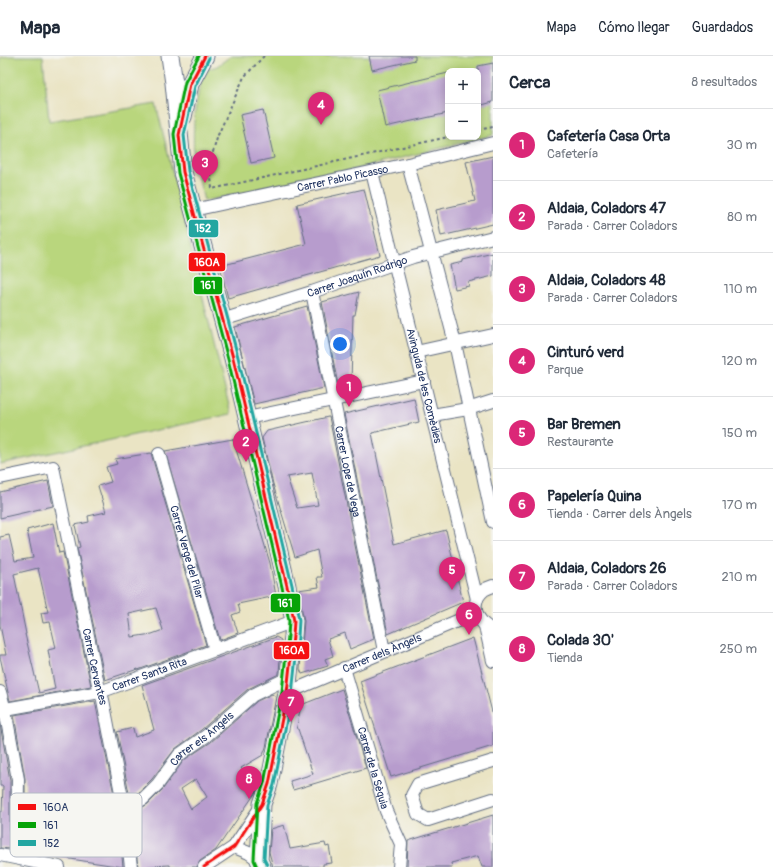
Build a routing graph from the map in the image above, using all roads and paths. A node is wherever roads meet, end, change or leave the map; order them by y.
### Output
1 (170, 56) edge
2 (205, 56) edge
3 (264, 56) edge
4 (493, 127) edge
5 (481, 129) edge
6 (179, 135) junction
7 (445, 138) edge
8 (493, 143) edge
9 (408, 164) junction
10 (372, 172) junction
11 (193, 210) junction
12 (493, 237) edge
13 (431, 252) junction
14 (395, 264) junction
15 (312, 292) junction
16 (222, 320) junction
17 (493, 335) edge
18 (454, 343) junction
19 (416, 352) junction
20 (424, 381) junction
21 (334, 400) junction
22 (493, 401) edge
23 (468, 409) junction
24 (432, 415) junction
25 (247, 418) junction
26 (159, 454) dead end
27 (0, 478) edge
28 (490, 498) edge
29 (493, 522) edge
30 (493, 586) edge
31 (478, 599) junction
32 (476, 613) junction
33 (294, 621) junction
34 (489, 628) edge
35 (215, 650) junction
36 (384, 651) junction
37 (493, 661) edge
38 (344, 668) junction
39 (288, 685) junction
40 (0, 692) edge
41 (100, 692) junction
42 (2, 710) edge
43 (493, 761) edge
44 (18, 793) edge
45 (121, 793) edge
46 (493, 799) edge
47 (142, 800) edge
48 (262, 804) junction
49 (234, 847) junction
50 (0, 855) edge
51 (10, 856) edge
52 (17, 857) edge
53 (130, 857) edge
54 (261, 863) edge
55 (45, 866) edge
56 (59, 867) edge
57 (131, 867) edge
58 (204, 867) edge
59 (399, 867) edge

1 - 6 street
2 - 6 street
3 - 7 path
4 - 5 path
6 - 11 street
8 - 9 street, Carrer Pablo Picasso
9 - 10 street, Carrer Pablo Picasso
9 - 13 street
10 - 11 street, Carrer Pablo Picasso
10 - 14 street, Avinguda de les Comèdies
11 - 16 street
12 - 13 street, Carrer Joaquín Rodrigo
13 - 14 street, Carrer Joaquín Rodrigo
13 - 18 street
14 - 15 street, Carrer Joaquín Rodrigo
14 - 19 street, Avinguda de les Comèdies
15 - 16 street, Carrer Joaquín Rodrigo
15 - 21 street, Carrer Lope de Vega
16 - 25 street
17 - 18 street
18 - 19 street
18 - 23 street
19 - 20 street, Avinguda de les Comèdies
20 - 21 street
20 - 24 street, Avinguda de les Comèdies
21 - 25 street
21 - 36 street, Carrer Lope de Vega
22 - 23 street
23 - 24 street
23 - 28 street
24 - 31 street, Avinguda de les Comèdies
25 - 33 street
26 - 35 street, Carrer Verge del Pilar
27 - 41 street, Carrer Cervantes
28 - 29 street
30 - 31 street
31 - 32 street
32 - 34 street
32 - 36 street, Carrer dels Àngels
33 - 35 street, Carrer Santa Rita
33 - 39 street
34 - 37 street
35 - 41 street, Carrer Santa Rita
36 - 38 street, Carrer dels Àngels
38 - 39 street, Carrer dels Àngels
38 - 59 street, Carrer de la Sèquia
39 - 47 street, Carrer els Àngels
39 - 48 street
40 - 42 street
41 - 42 street, Carrer Santa Rita
41 - 45 street, Carrer Cervantes
42 - 44 street
43 - 46 street
48 - 49 street
48 - 54 street
49 - 54 street
49 - 58 street
50 - 51 street
52 - 55 street
53 - 57 street, Carrer Cervantes
55 - 56 street

